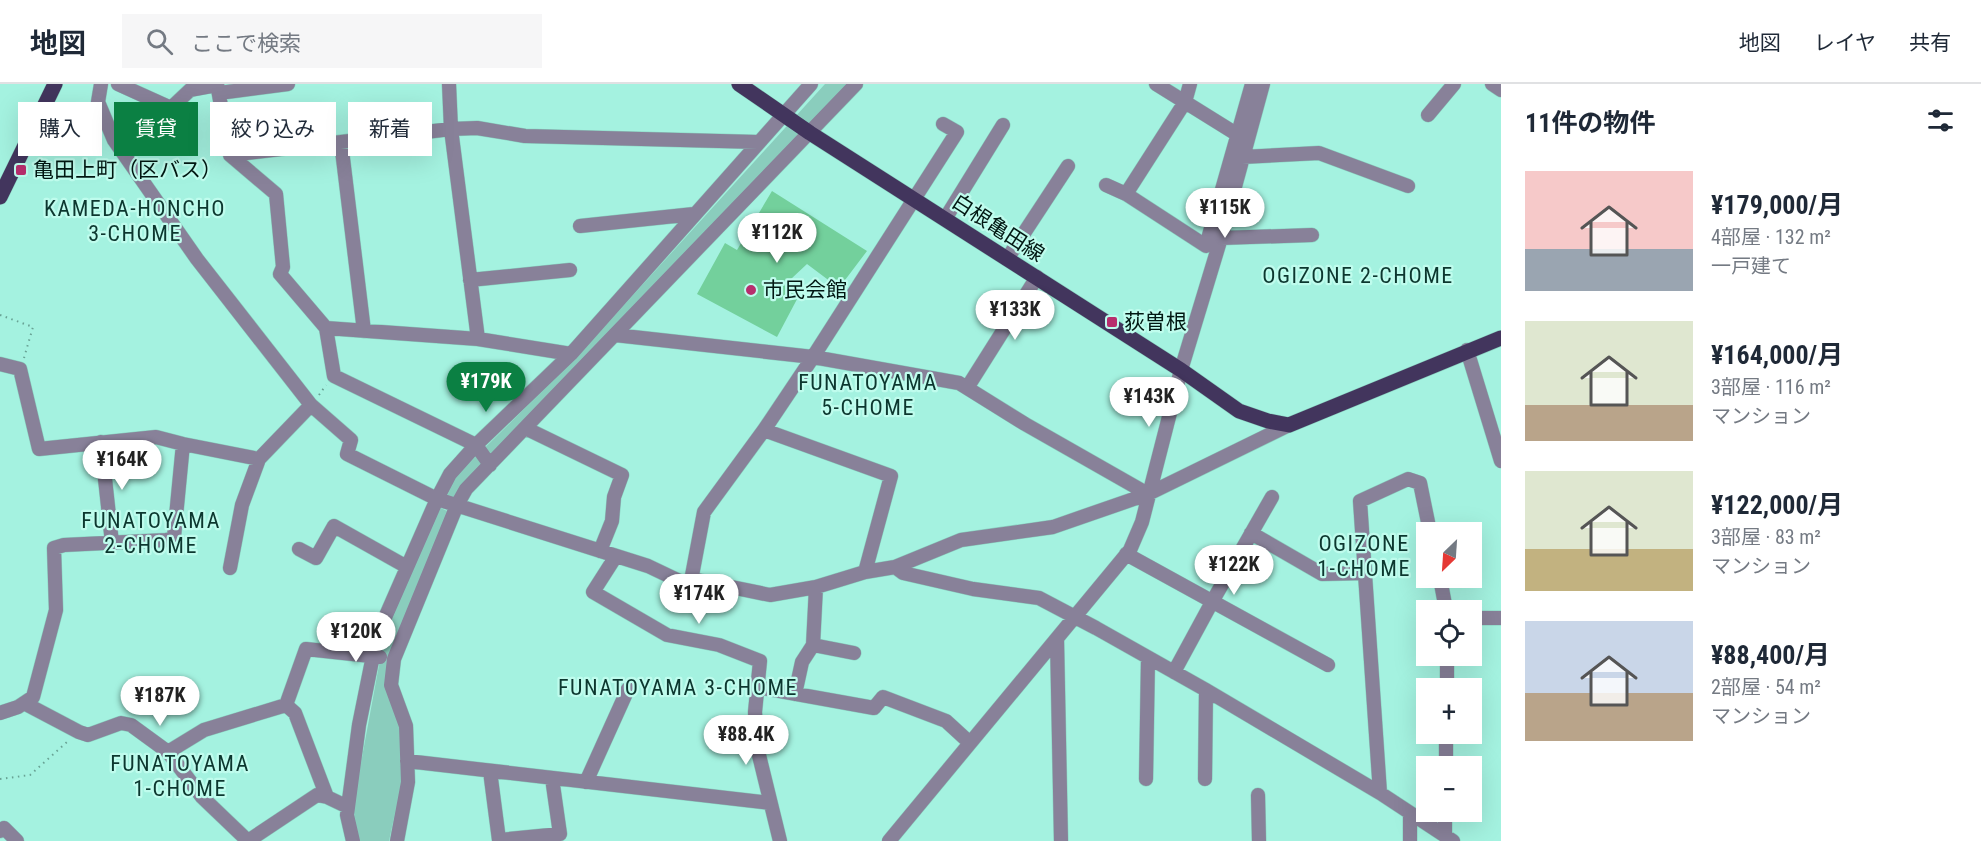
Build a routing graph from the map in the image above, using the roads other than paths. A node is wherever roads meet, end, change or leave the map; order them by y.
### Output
1 (56, 84) edge
2 (101, 84) edge
3 (118, 84) edge
4 (288, 84) edge
5 (450, 84) edge
6 (739, 84) edge
7 (811, 84) edge
8 (856, 84) edge
9 (1156, 84) edge
10 (1190, 84) edge
11 (1252, 84) edge
12 (1263, 84) edge
13 (1454, 84) edge
14 (1492, 84) edge
15 (218, 87) edge
16 (1501, 90) edge
17 (221, 102) edge
18 (1185, 102) junction
19 (783, 114) junction
20 (1428, 115) dead end
21 (943, 124) dead end
22 (1004, 125) dead end
23 (451, 129) junction
24 (810, 134) junction
25 (1238, 135) junction
26 (341, 142) junction
27 (758, 142) junction
28 (336, 143) edge
29 (231, 156) edge
30 (1242, 157) junction
31 (1068, 166) dead end
32 (5, 174) edge
33 (1106, 185) dead end
34 (1408, 186) dead end
35 (1126, 194) junction
36 (0, 197) edge
37 (914, 199) junction
38 (694, 214) junction
39 (945, 219) junction
40 (580, 226) dead end
41 (1312, 235) dead end
42 (1221, 238) junction
43 (1007, 259) junction
44 (570, 270) dead end
45 (1036, 278) junction
46 (471, 280) junction
47 (326, 328) junction
48 (364, 331) junction
49 (615, 335) junction
50 (1501, 338) edge
51 (478, 339) junction
52 (1467, 350) junction
53 (571, 354) junction
54 (813, 357) junction
55 (0, 364) edge
56 (1181, 370) junction
57 (967, 388) junction
58 (311, 405) junction
59 (1288, 425) junction
60 (525, 428) junction
61 (764, 430) junction
62 (101, 442) junction
63 (183, 444) junction
64 (476, 445) junction
65 (259, 459) junction
66 (1501, 461) edge
67 (490, 465) junction
68 (1148, 494) junction
69 (1272, 497) dead end
70 (437, 499) junction
71 (457, 505) junction
72 (1428, 522) edge
73 (1251, 533) junction
74 (112, 543) junction
75 (299, 549) dead end
76 (600, 551) junction
77 (1126, 554) junction
78 (616, 556) junction
79 (407, 567) junction
80 (895, 567) junction
81 (230, 568) dead end
82 (865, 572) junction
83 (1365, 573) junction
84 (690, 586) junction
85 (816, 587) junction
86 (1212, 602) junction
87 (1075, 617) junction
88 (1482, 618) edge
89 (1501, 618) edge
90 (1057, 639) junction
91 (813, 645) junction
92 (854, 653) dead end
93 (373, 656) junction
94 (1148, 658) junction
95 (394, 659) junction
96 (1328, 665) dead end
97 (1174, 672) junction
98 (757, 687) junction
99 (628, 689) dead end
100 (1206, 690) junction
101 (795, 694) junction
102 (24, 703) junction
103 (286, 705) junction
104 (0, 713) edge
105 (970, 743) junction
106 (168, 752) junction
107 (407, 761) junction
108 (490, 771) junction
109 (552, 778) junction
110 (1146, 779) dead end
111 (1205, 779) dead end
112 (586, 782) junction
113 (1380, 793) junction
114 (1258, 795) dead end
115 (327, 797) junction
116 (770, 803) junction
117 (347, 811) junction
118 (1410, 813) junction
119 (1447, 822) edge
120 (0, 831) edge
121 (1449, 838) edge
122 (16, 841) edge
123 (248, 841) edge
124 (344, 841) edge
125 (352, 841) edge
126 (397, 841) edge
127 (780, 841) edge
128 (889, 841) edge
129 (1060, 841) edge
130 (1258, 841) edge
131 (1410, 841) edge

1 - 32 main road
2 - 58 street
3 - 15 street
4 - 15 street
5 - 23 street
6 - 19 main road, 白根亀田線
7 - 19 street
8 - 24 street
9 - 18 street
10 - 18 street
11 - 25 street
12 - 30 street
13 - 20 street
14 - 16 street
15 - 17 street
18 - 25 street
18 - 35 street
19 - 24 main road, 白根亀田線
19 - 27 street
21 - 37 street
22 - 39 street
23 - 26 street
23 - 27 street
23 - 46 street
24 - 37 main road, 白根亀田線
24 - 49 street
25 - 35 street
26 - 28 street
26 - 48 street
27 - 38 street
29 - 47 street
30 - 34 street
30 - 42 street
31 - 43 street
32 - 36 main road
33 - 35 street
37 - 39 main road, 白根亀田線
37 - 54 street
38 - 40 street
38 - 53 street
39 - 43 main road, 白根亀田線
41 - 42 street
42 - 56 street
43 - 45 main road, 白根亀田線
44 - 46 street
45 - 56 main road, 白根亀田線
45 - 57 street
46 - 51 street
47 - 48 street
47 - 64 street
48 - 51 street
49 - 54 street
49 - 60 street
50 - 52 main road
51 - 53 street
52 - 59 main road
52 - 66 street
53 - 64 street
54 - 57 street
54 - 61 street
55 - 62 street
56 - 59 main road, 白根亀田線
56 - 68 street
57 - 68 street
58 - 65 street
58 - 70 street
59 - 68 street
60 - 67 street
60 - 76 street
61 - 82 street
61 - 84 street
62 - 63 street
62 - 74 street
63 - 65 street
63 - 74 street
64 - 67 street
64 - 70 street
65 - 81 street
67 - 71 street
68 - 77 street
68 - 80 street
69 - 73 street
70 - 71 street
70 - 79 street
71 - 76 street
71 - 95 street
72 - 83 street
73 - 83 street
73 - 86 street
74 - 102 street
75 - 79 street
76 - 78 street
77 - 86 street
77 - 87 street
78 - 84 street
78 - 98 street
79 - 93 street
80 - 82 street
80 - 87 street
82 - 85 street
83 - 113 street
84 - 85 street
85 - 91 street
86 - 96 street
86 - 97 street
87 - 90 street
87 - 94 street
88 - 89 street
90 - 105 street
90 - 129 street
91 - 92 street
91 - 101 street
93 - 95 street
93 - 103 street
93 - 117 street
94 - 97 street
94 - 110 street
95 - 107 street
97 - 100 street
98 - 101 street
98 - 116 street
99 - 112 street
100 - 111 street
100 - 113 street
101 - 105 street
102 - 104 street
102 - 106 street
103 - 106 street
103 - 115 street
105 - 128 street
106 - 123 street
107 - 108 street
107 - 126 street
108 - 109 street
108 - 109 street
109 - 112 street
112 - 116 street
113 - 118 street
114 - 130 street
115 - 117 street
115 - 123 street
116 - 127 street
117 - 124 street
117 - 125 street
118 - 121 street
118 - 131 street
119 - 121 street
120 - 122 street

